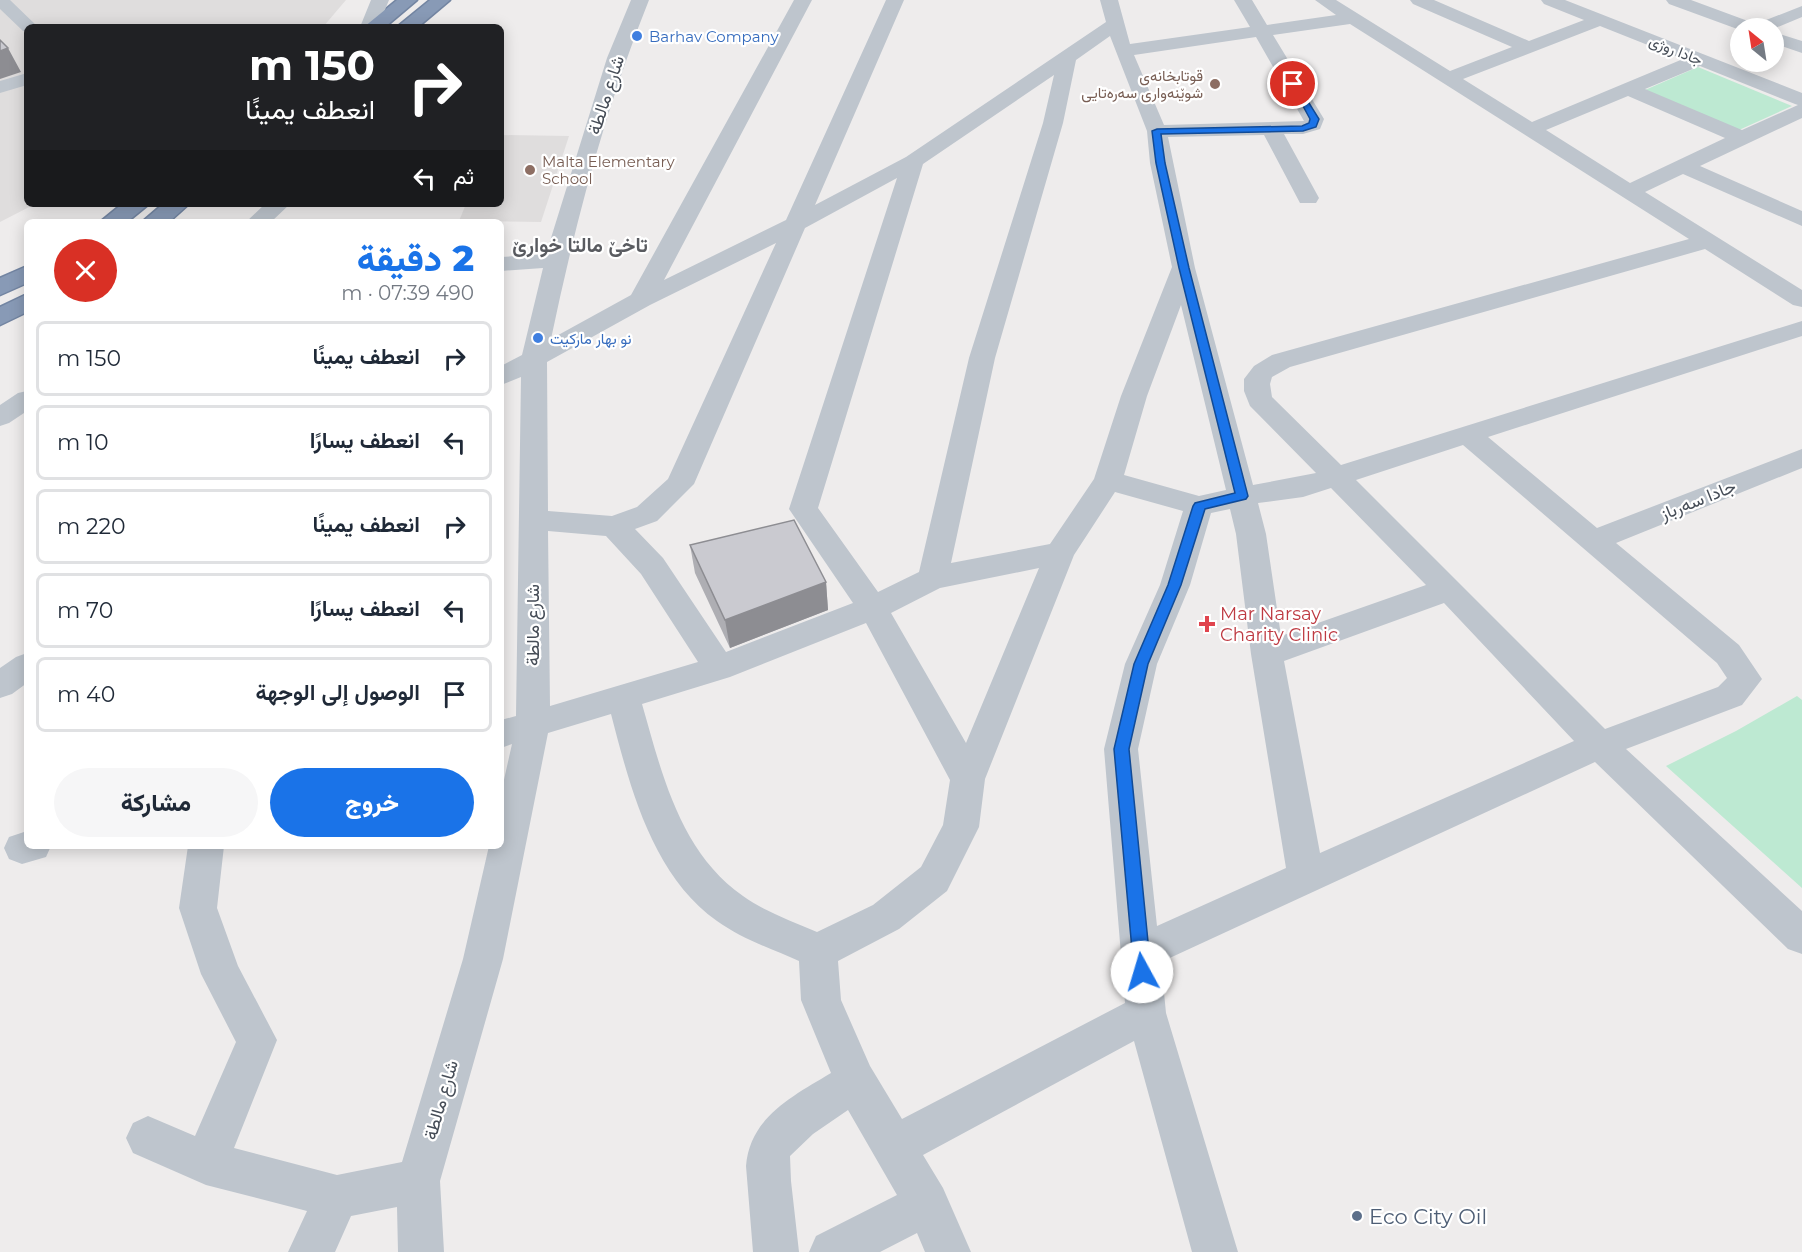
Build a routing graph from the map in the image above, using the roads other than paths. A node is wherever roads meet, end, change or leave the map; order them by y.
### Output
1 (0, 0) edge
2 (380, 0) edge
3 (408, 0) edge
4 (441, 0) edge
5 (640, 0) edge
6 (803, 0) edge
7 (895, 0) edge
8 (1243, 0) edge
9 (1324, 0) edge
10 (1419, 0) edge
11 (1550, 0) edge
12 (1675, 0) edge
13 (1802, 11) edge
14 (1113, 12) edge
15 (1353, 18) junction
16 (1784, 18) edge
17 (1599, 20) junction
18 (1730, 20) edge
19 (26, 24) edge
20 (372, 24) edge
21 (375, 24) edge
22 (410, 24) edge
23 (1261, 31) junction
24 (1784, 41) edge
25 (1528, 47) junction
26 (1801, 47) edge
27 (1123, 51) junction
28 (1784, 55) edge
29 (1067, 57) junction
30 (1700, 60) junction
31 (1746, 72) edge
32 (1740, 75) junction
33 (1448, 78) junction
34 (24, 80) edge
35 (0, 87) edge
36 (1629, 89) junction
37 (1802, 100) edge
38 (1802, 110) edge
39 (1271, 129) junction
40 (1532, 129) junction
41 (1157, 131) junction
42 (1742, 138) junction
43 (913, 161) junction
44 (1683, 166) junction
45 (1629, 191) junction
46 (1308, 198) dead end
47 (133, 207) edge
48 (173, 207) edge
49 (275, 207) edge
50 (115, 219) edge
51 (158, 219) edge
52 (261, 219) edge
53 (1802, 219) edge
54 (794, 225) junction
55 (1707, 241) junction
56 (556, 260) junction
57 (504, 264) edge
58 (1184, 268) junction
59 (24, 275) edge
60 (0, 288) edge
61 (641, 300) junction
62 (1802, 300) edge
63 (24, 304) edge
64 (0, 317) edge
65 (1802, 328) edge
66 (534, 360) junction
67 (504, 375) edge
68 (24, 401) edge
69 (0, 417) edge
70 (1469, 436) junction
71 (1802, 458) edge
72 (1336, 475) junction
73 (1108, 480) junction
74 (1242, 496) junction
75 (1199, 506) junction
76 (533, 520) junction
77 (614, 526) junction
78 (1593, 541) junction
79 (1060, 553) junction
80 (933, 578) junction
81 (1449, 589) junction
82 (873, 608) junction
83 (1267, 654) junction
84 (24, 668) edge
85 (719, 668) junction
86 (0, 685) edge
87 (623, 697) junction
88 (533, 726) junction
89 (504, 733) edge
90 (1599, 745) junction
91 (968, 779) junction
92 (206, 849) edge
93 (1306, 878) junction
94 (1802, 936) edge
95 (818, 951) junction
96 (1140, 952) junction
97 (1146, 1013) junction
98 (855, 1081) junction
99 (148, 1138) dead end
100 (893, 1148) junction
101 (206, 1163) junction
102 (418, 1181) junction
103 (337, 1197) junction
104 (927, 1204) junction
105 (311, 1252) edge
106 (421, 1252) edge
107 (776, 1252) edge
108 (832, 1252) edge
109 (948, 1252) edge
110 (1215, 1252) edge

1 - 19 street
2 - 20 street
3 - 21 highway
4 - 22 highway
5 - 56 street, شارع مالطة
6 - 61 street
7 - 54 street
8 - 23 street
9 - 15 street
10 - 25 street
11 - 17 street, جادا روژی
12 - 18 street
13 - 16 street
14 - 27 street
14 - 29 street
15 - 23 street
15 - 33 street
17 - 25 street
17 - 30 street, جادا روژی
23 - 27 street
23 - 39 street
24 - 26 street
25 - 33 street
26 - 28 street
27 - 41 street
29 - 43 street
29 - 80 street
30 - 32 street, جادا روژی
30 - 36 street
31 - 32 street
32 - 37 street, جادا روژی
33 - 40 street
34 - 35 street
36 - 40 street
36 - 42 street
38 - 42 street
39 - 41 street
39 - 46 street
40 - 45 street
41 - 58 street
42 - 44 street
43 - 54 street
43 - 82 street
44 - 45 street
44 - 53 street
45 - 55 street
47 - 50 highway
48 - 51 highway
49 - 52 street
54 - 61 street
54 - 77 street
55 - 62 street
55 - 72 street
56 - 57 street
56 - 66 street, شارع مالطة
58 - 73 street
58 - 74 street
59 - 60 highway
61 - 66 street
63 - 64 highway
65 - 70 street
66 - 67 street
66 - 76 street, شارع مالطة
68 - 69 street
70 - 72 street
70 - 78 street
71 - 78 street, جادا سەرباز
72 - 74 street
72 - 81 street
73 - 75 street
73 - 79 street
74 - 75 street
74 - 83 street
75 - 96 street
76 - 77 street
76 - 88 street, شارع مالطة
77 - 85 street
78 - 90 street
79 - 80 street
79 - 91 street
80 - 82 street
81 - 83 street
81 - 90 street
82 - 85 street
82 - 91 street
83 - 93 street
84 - 86 street
85 - 87 street
87 - 88 street
87 - 95 street
88 - 89 street
88 - 102 street, شارع مالطة
90 - 93 street
90 - 94 street
91 - 95 street
92 - 101 street
93 - 96 street
95 - 98 street
96 - 97 street
97 - 100 street
97 - 110 street
98 - 100 street
98 - 107 street
99 - 101 street
100 - 104 street
101 - 103 street
102 - 103 street
102 - 106 street, شارع مالطة
103 - 105 street
104 - 108 street
104 - 109 street

